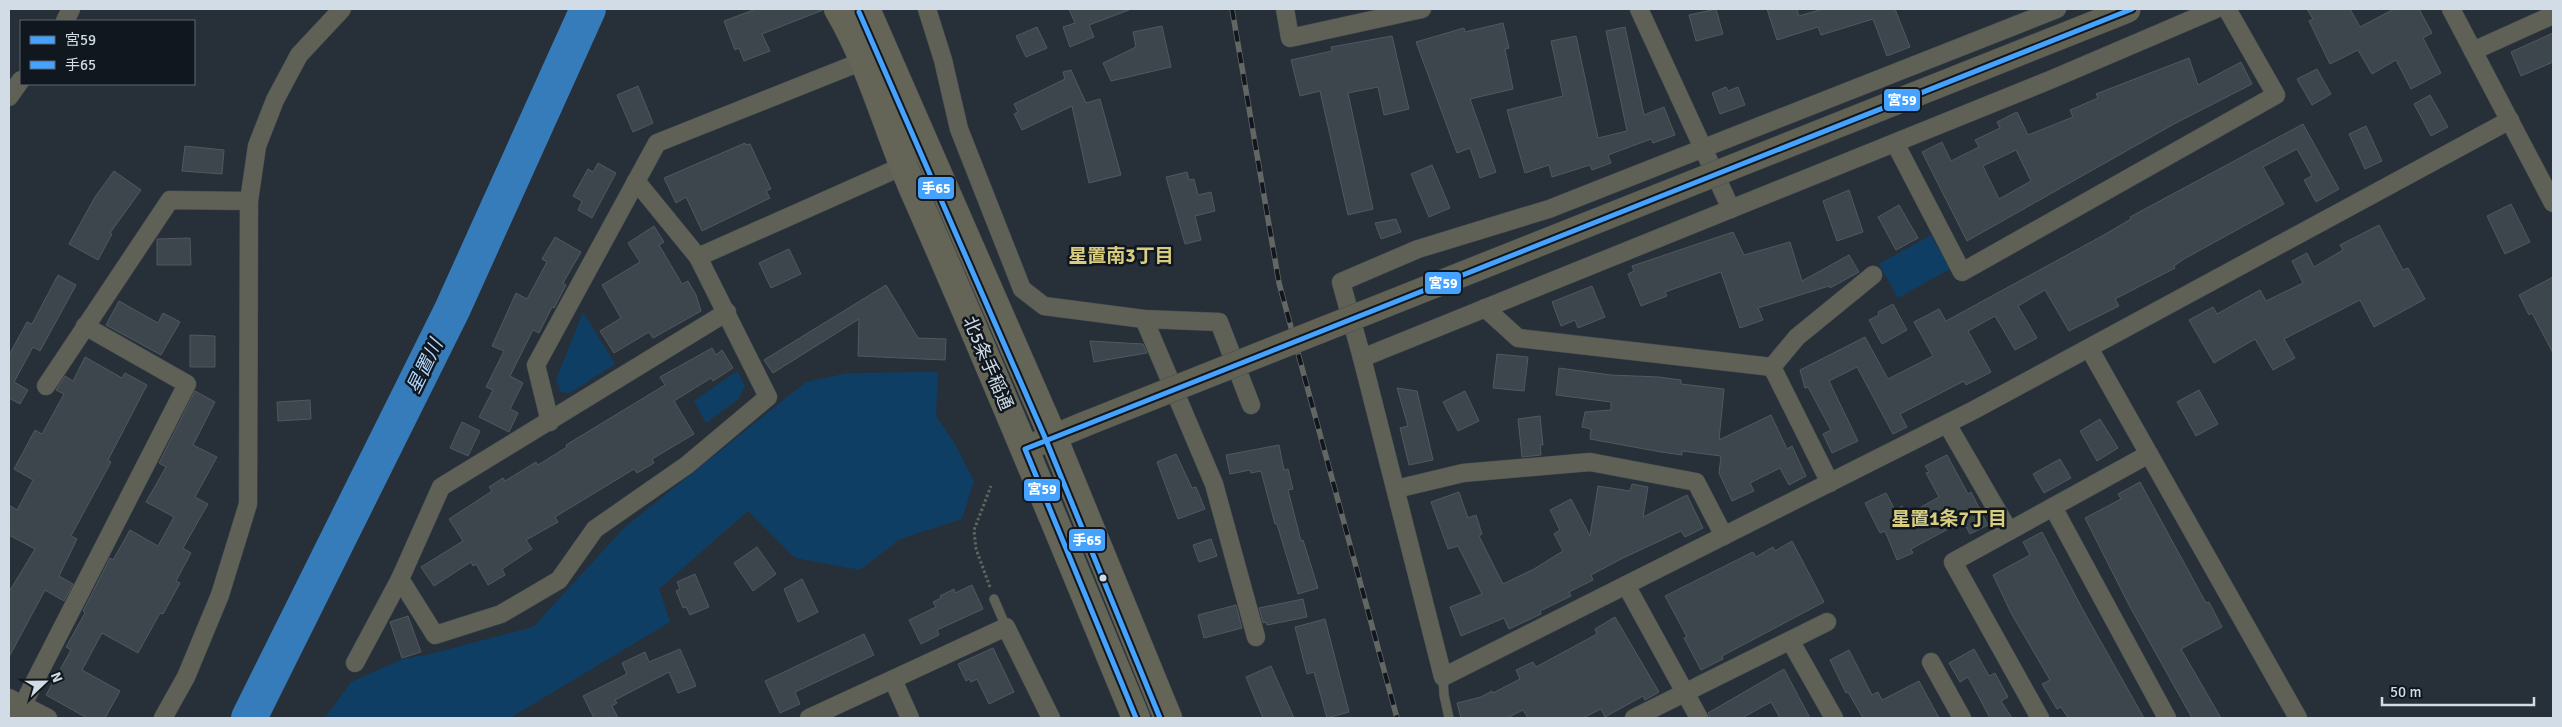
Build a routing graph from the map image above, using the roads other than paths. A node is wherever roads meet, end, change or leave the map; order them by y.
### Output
1 (342, 9) edge
2 (927, 9) edge
3 (1285, 9) edge
4 (1422, 9) edge
5 (1638, 9) edge
6 (2057, 9) edge
7 (2130, 9) edge
8 (2216, 9) edge
9 (2227, 9) edge
10 (2450, 9) edge
11 (850, 11) edge
12 (2553, 15) edge
13 (2473, 51) junction
14 (863, 61) junction
15 (20, 81) edge
16 (9, 97) edge
17 (2510, 120) junction
18 (1895, 143) junction
19 (1702, 148) junction
20 (903, 166) junction
21 (636, 181) junction
22 (249, 201) junction
23 (2553, 203) edge
24 (1731, 209) junction
25 (698, 257) junction
26 (1873, 276) dead end
27 (1485, 308) junction
28 (726, 312) junction
29 (1144, 319) junction
30 (84, 326) junction
31 (2089, 348) junction
32 (1362, 358) junction
33 (1772, 368) junction
34 (46, 386) dead end
35 (1251, 404) dead end
36 (550, 422) junction
37 (1947, 424) junction
38 (1053, 437) junction
39 (1025, 449) junction
40 (2149, 454) junction
41 (1830, 483) junction
42 (1396, 489) junction
43 (2053, 507) junction
44 (2009, 531) junction
45 (1724, 536) junction
46 (400, 579) junction
47 (1626, 585) junction
48 (994, 599) road end
49 (1827, 622) dead end
50 (1006, 627) junction
51 (1256, 637) dead end
52 (1791, 642) junction
53 (1931, 662) dead end
54 (355, 664) dead end
55 (1443, 678) junction
56 (892, 680) junction
57 (1685, 693) junction
58 (16, 707) edge
59 (48, 718) edge
60 (163, 718) edge
61 (809, 718) edge
62 (910, 718) edge
63 (1051, 718) edge
64 (1136, 718) edge
65 (1168, 718) edge
66 (1449, 718) edge
67 (1634, 718) edge
68 (1699, 718) edge
69 (1834, 718) edge
70 (1962, 718) edge
71 (2040, 718) edge
72 (2167, 718) edge
73 (2298, 718) edge

1 - 22 street
2 - 29 street
3 - 4 street
5 - 19 street
6 - 19 street
7 - 38 street, bridge
8 - 18 street
9 - 18 street
10 - 13 street
11 - 14 highway, 北5条手稲通
11 - 38 highway, 北5条手稲通
12 - 13 street
13 - 17 street
14 - 20 highway, 北5条手稲通
14 - 21 street
15 - 16 street
17 - 23 street
17 - 31 street
18 - 24 street
19 - 24 street
19 - 32 street
20 - 25 street
20 - 39 highway, 北5条手稲通
21 - 25 street
21 - 36 street
22 - 30 street
22 - 60 street
24 - 27 street
25 - 28 street
26 - 33 street
27 - 32 street
27 - 33 street
28 - 36 street
28 - 46 street
29 - 35 street
29 - 51 street
30 - 34 street
30 - 58 street
31 - 37 street
31 - 40 street
32 - 42 street
33 - 41 street
36 - 46 street
37 - 41 street
37 - 44 street
38 - 39 street
38 - 65 highway, 北5条手稲通
39 - 64 highway, 北5条手稲通
40 - 43 street
40 - 73 street
41 - 45 street
42 - 45 street
42 - 55 street
43 - 44 street
43 - 72 street
44 - 71 street
45 - 47 street
46 - 54 street
47 - 55 street
47 - 57 street
48 - 50 lane
49 - 52 street
50 - 56 street
50 - 63 street
52 - 57 street
52 - 69 street
53 - 70 street
55 - 66 lane
56 - 61 street
56 - 62 street
57 - 67 street
57 - 68 street
58 - 59 street

